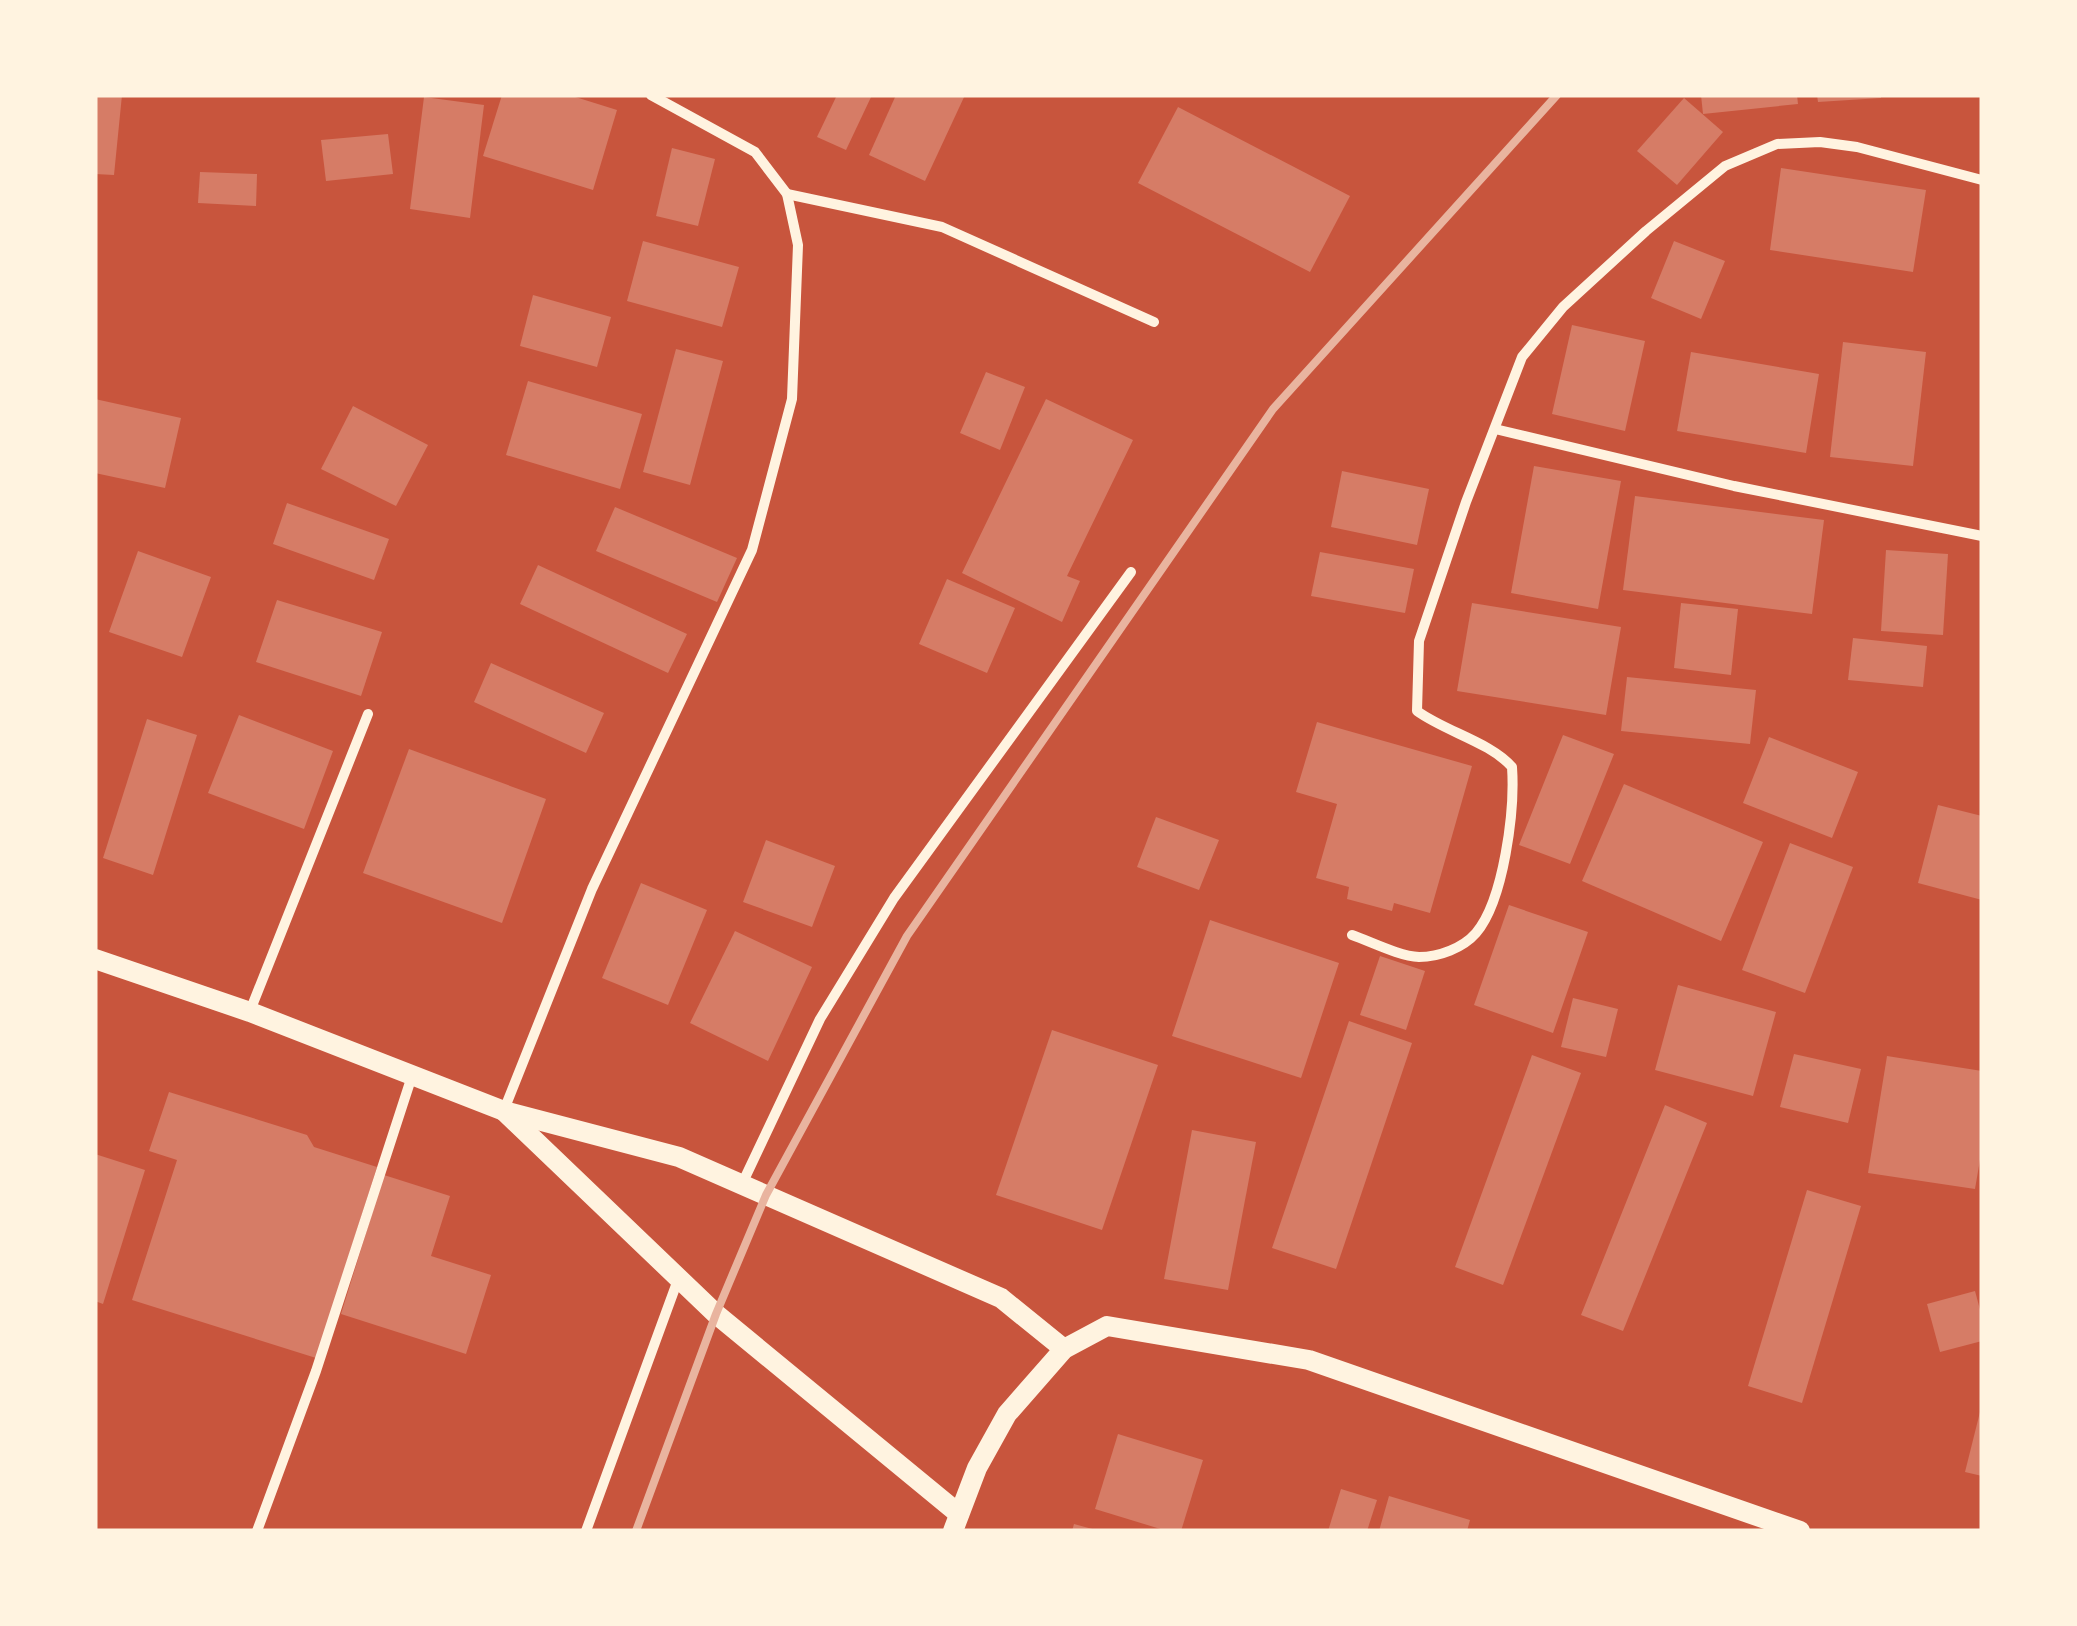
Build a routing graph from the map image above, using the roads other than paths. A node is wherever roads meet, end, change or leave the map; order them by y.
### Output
1 (651, 95) edge
2 (1982, 180) edge
3 (788, 194) junction
4 (1154, 322) dead end
5 (1494, 429) junction
6 (1982, 536) edge
7 (1131, 572) dead end
8 (368, 714) dead end
9 (1352, 935) dead end
10 (95, 959) edge
11 (250, 1012) junction
12 (412, 1075) junction
13 (504, 1111) junction
14 (742, 1184) junction
15 (680, 1276) junction
16 (1064, 1350) junction
17 (956, 1523) edge
18 (257, 1531) edge
19 (586, 1531) edge
20 (1800, 1531) edge

1 - 3 street
2 - 5 street
3 - 4 street
3 - 13 street
5 - 6 street
5 - 9 street
7 - 14 street
8 - 11 street
10 - 11 main road
11 - 12 main road
12 - 13 main road
12 - 18 street
13 - 14 main road
13 - 15 main road
14 - 16 main road
15 - 17 main road
15 - 19 street
16 - 17 main road
16 - 20 main road

